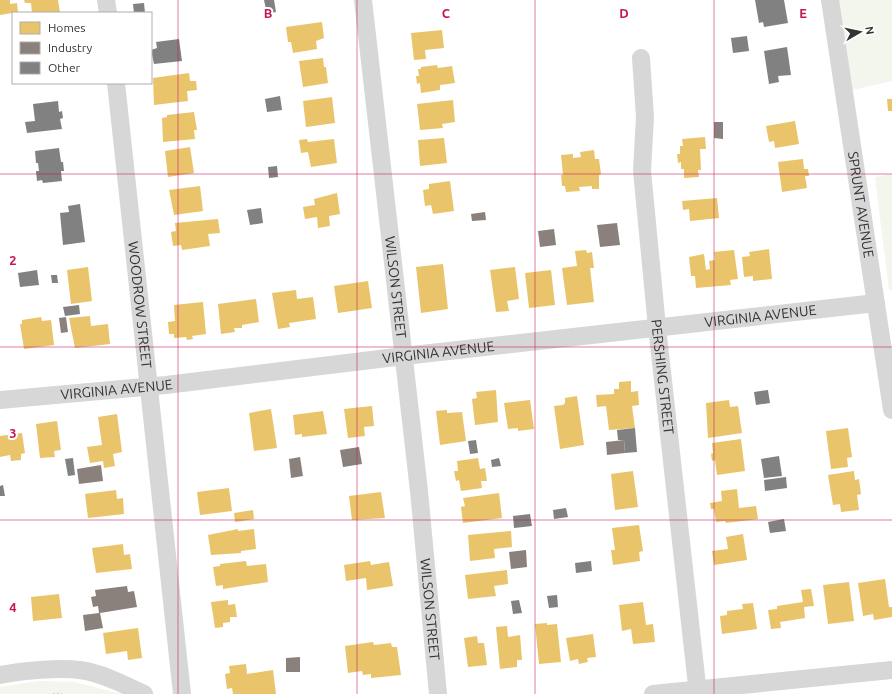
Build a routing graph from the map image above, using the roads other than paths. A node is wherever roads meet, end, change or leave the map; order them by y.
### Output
1 (106, 0) edge
2 (363, 0) edge
3 (830, 0) edge
4 (108, 12) edge
5 (641, 58) dead end
6 (116, 84) edge
7 (876, 304) junction
8 (657, 327) junction
9 (404, 356) junction
10 (148, 387) junction
11 (0, 400) edge
12 (892, 410) edge
13 (892, 670) edge
14 (0, 676) edge
15 (698, 691) edge
16 (144, 694) edge
17 (182, 694) edge
18 (438, 694) edge
19 (653, 694) edge

1 - 4 street
2 - 9 street, WILSON STREET
3 - 7 street, SPRUNT AVENUE
5 - 8 street, PERSHING STREET
6 - 10 street, WOODROW STREET
7 - 8 street, VIRGINIA AVENUE
7 - 12 street, SPRUNT AVENUE
8 - 9 street, VIRGINIA AVENUE
8 - 15 street, PERSHING STREET
9 - 10 street, VIRGINIA AVENUE
9 - 18 street, WILSON STREET
10 - 11 street, VIRGINIA AVENUE
10 - 17 street, WOODROW STREET
13 - 15 street
14 - 16 street
15 - 19 street

